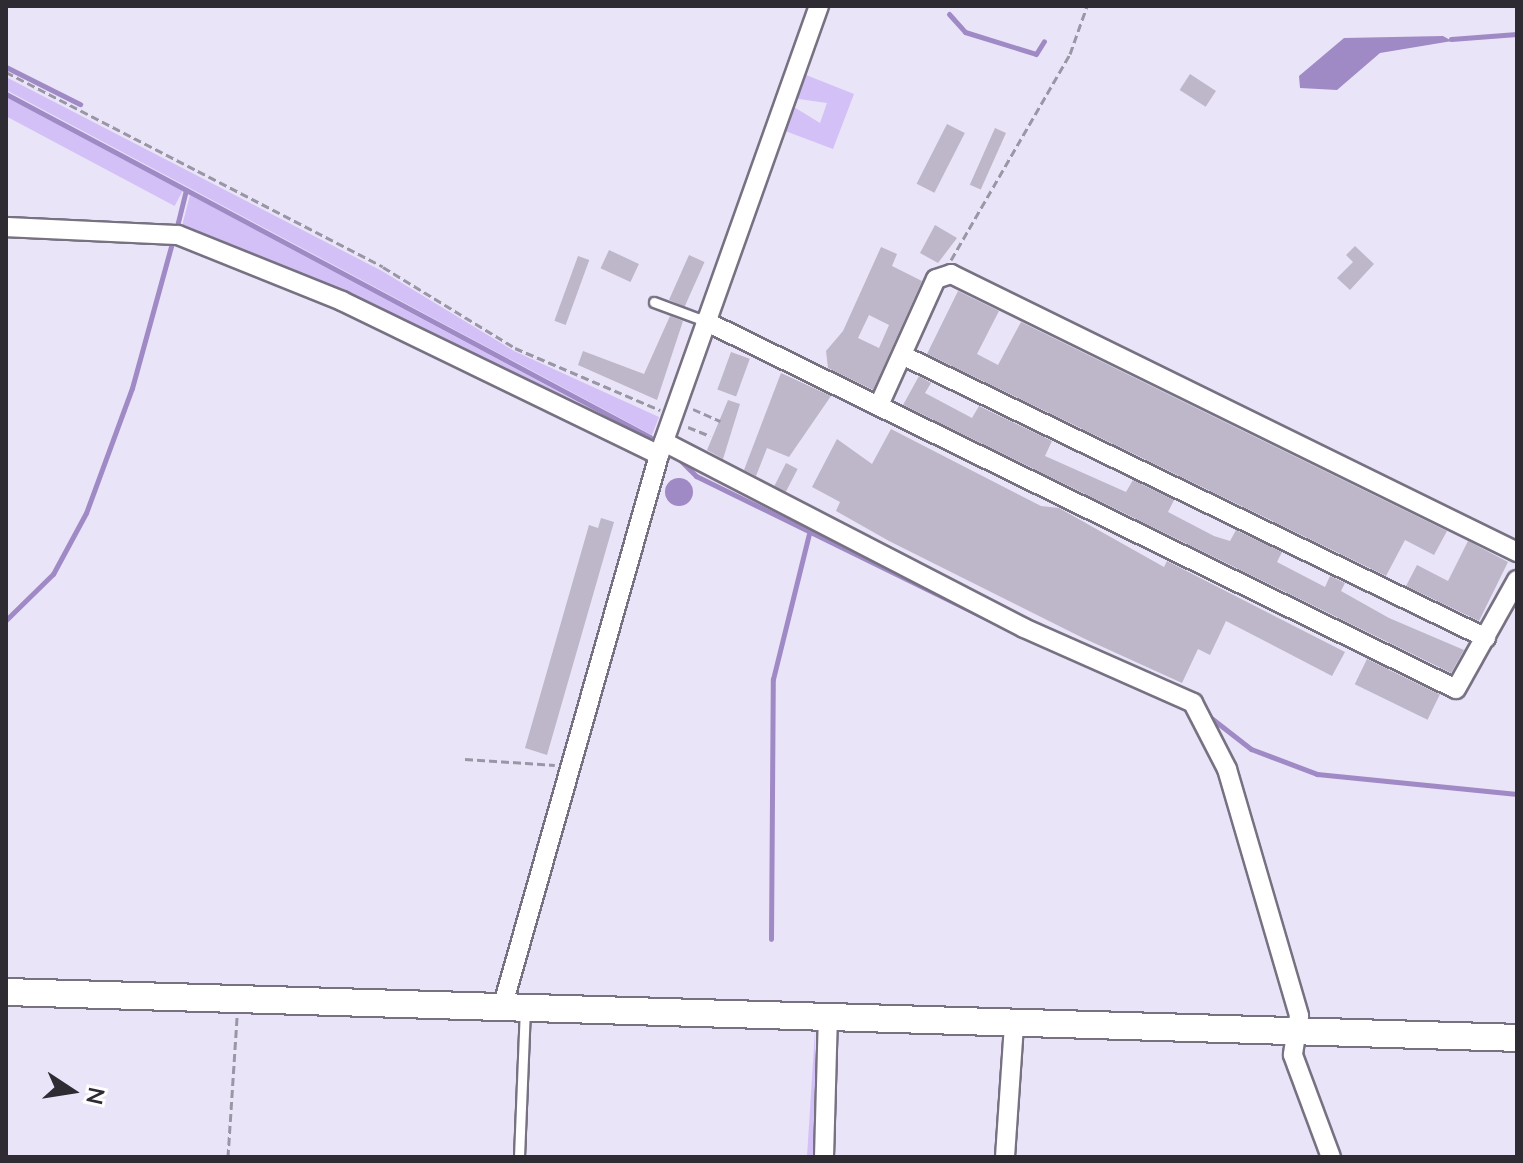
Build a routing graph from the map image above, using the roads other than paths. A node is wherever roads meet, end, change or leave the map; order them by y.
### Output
1 (819, 6) edge
2 (6, 227) edge
3 (654, 302) dead end
4 (705, 321) junction
5 (902, 355) junction
6 (879, 405) junction
7 (662, 448) junction
8 (1517, 552) edge
9 (1517, 580) edge
10 (1486, 638) junction
11 (6, 992) edge
12 (514, 1009) junction
13 (828, 1018) junction
14 (1014, 1024) junction
15 (1298, 1032) junction
16 (1517, 1038) edge
17 (519, 1157) edge
18 (824, 1157) edge
19 (1005, 1157) edge
20 (1331, 1157) edge

1 - 4 street
2 - 7 street
3 - 4 lane
4 - 6 street
4 - 7 street
5 - 6 street
5 - 8 street
5 - 10 street
6 - 10 street
7 - 12 street
7 - 15 street
9 - 10 street
11 - 12 main road
12 - 13 main road
12 - 17 lane
13 - 14 main road
13 - 18 street
14 - 15 main road
14 - 19 street
15 - 16 main road
15 - 20 street

